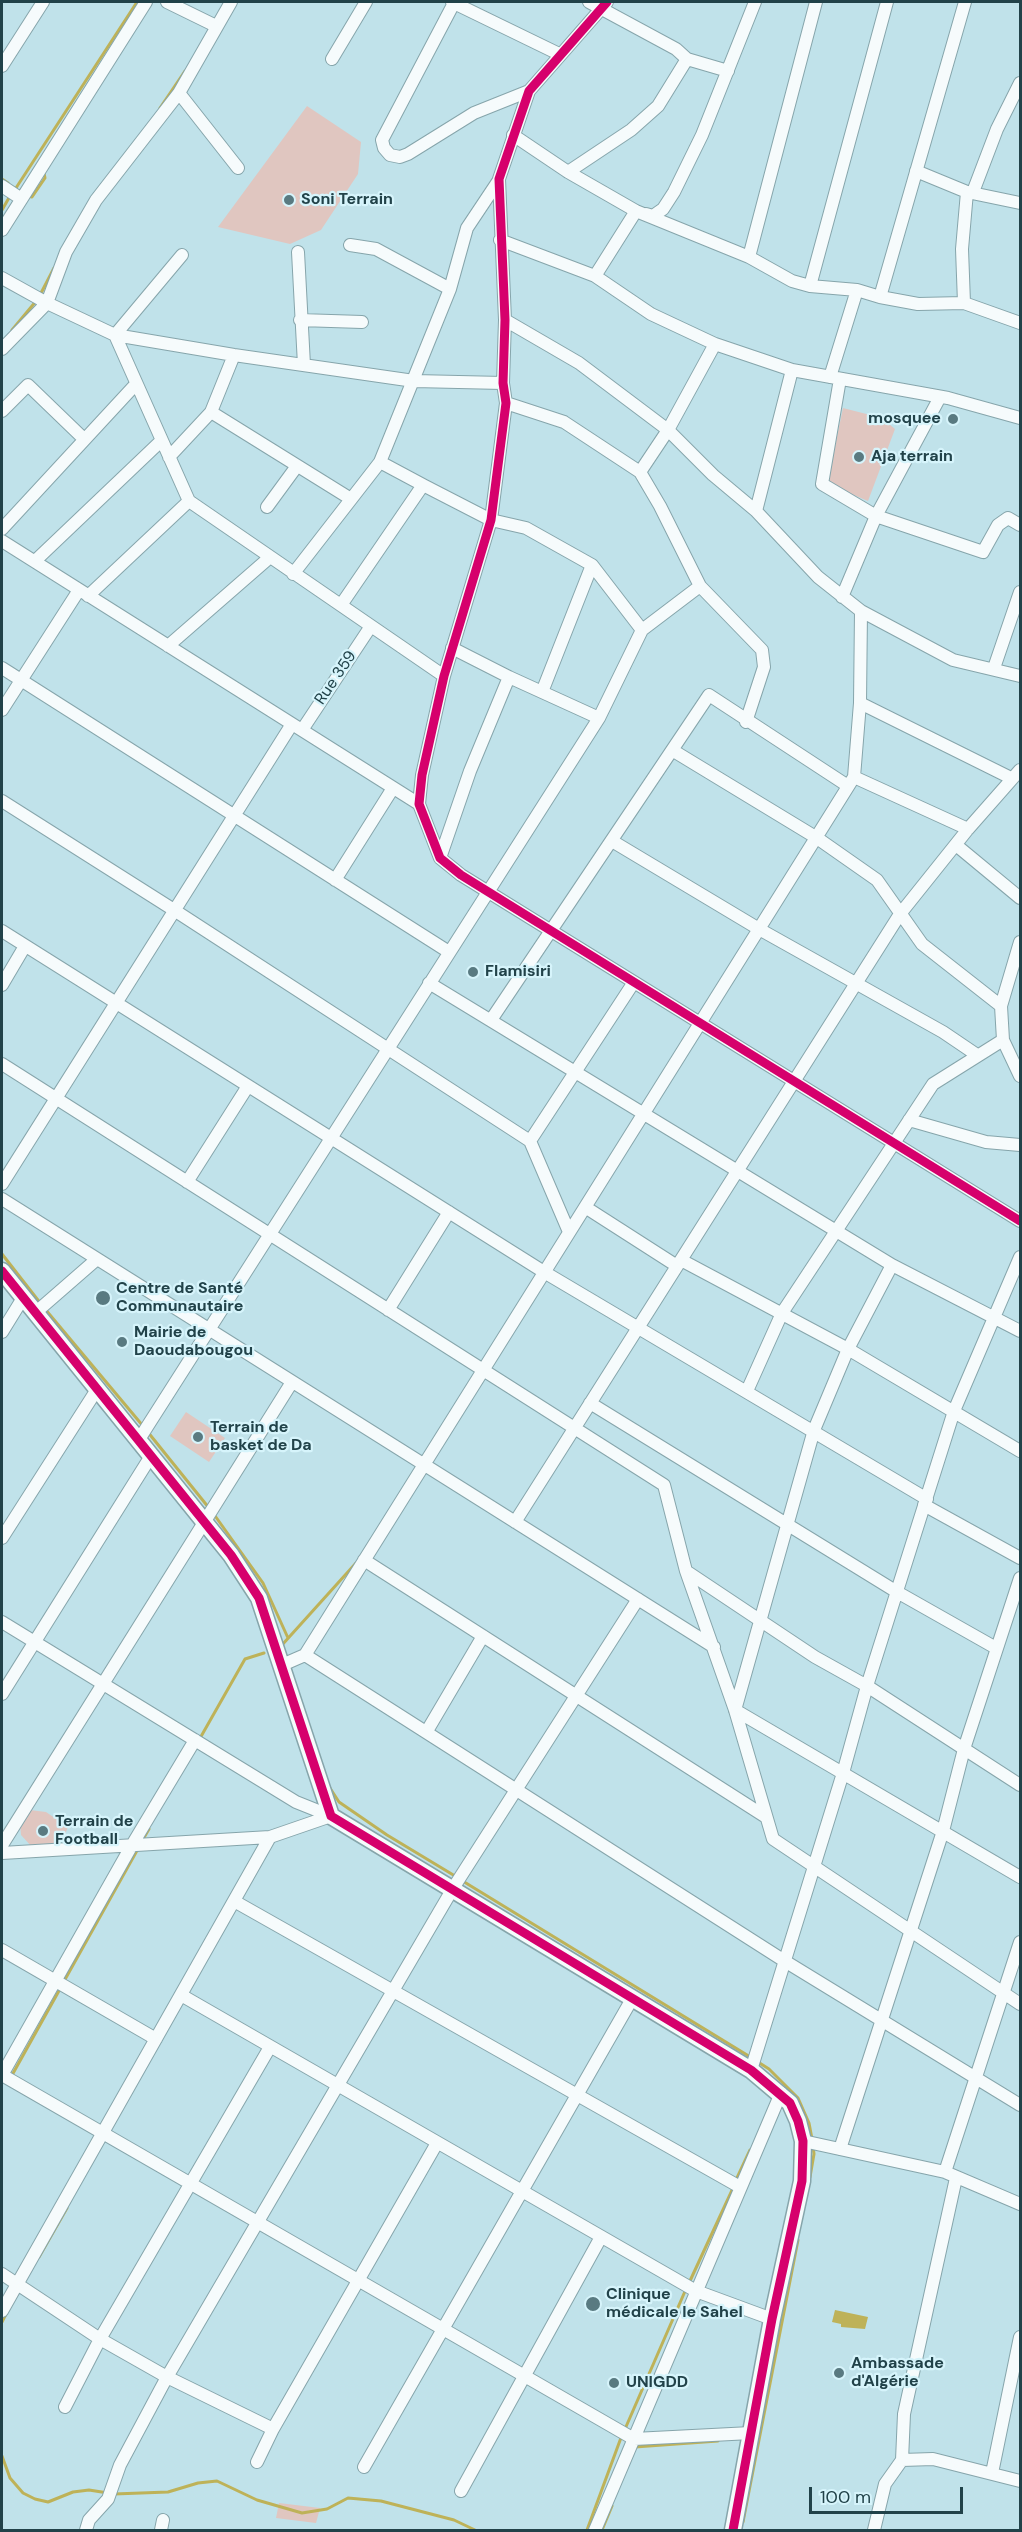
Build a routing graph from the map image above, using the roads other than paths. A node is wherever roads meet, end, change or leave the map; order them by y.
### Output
1 (43, 2) edge
2 (146, 2) edge
3 (167, 2) edge
4 (231, 2) edge
5 (366, 2) edge
6 (453, 2) edge
7 (589, 2) edge
8 (755, 2) edge
9 (816, 2) edge
10 (887, 2) edge
11 (965, 2) edge
12 (603, 5) edge
13 (216, 26) junction
14 (559, 54) junction
15 (687, 58) junction
16 (332, 59) dead end
17 (2, 66) edge
18 (728, 71) junction
19 (1020, 83) edge
20 (529, 91) junction
21 (179, 93) junction
22 (513, 135) junction
23 (238, 168) dead end
24 (916, 171) junction
25 (568, 172) junction
26 (499, 179) junction
27 (2, 186) edge
28 (970, 192) junction
29 (20, 198) junction
30 (1020, 203) edge
31 (636, 211) junction
32 (2, 230) edge
33 (500, 240) junction
34 (350, 245) dead end
35 (298, 252) dead end
36 (182, 255) dead end
37 (750, 257) junction
38 (595, 276) junction
39 (2, 278) edge
40 (810, 286) junction
41 (450, 289) junction
42 (857, 290) junction
43 (880, 297) junction
44 (47, 303) junction
45 (964, 303) junction
46 (300, 320) junction
47 (505, 320) junction
48 (363, 322) dead end
49 (1020, 322) edge
50 (115, 335) junction
51 (715, 344) junction
52 (2, 349) edge
53 (234, 355) junction
54 (304, 365) junction
55 (792, 370) junction
56 (835, 378) junction
57 (414, 381) junction
58 (503, 383) junction
59 (136, 384) junction
60 (940, 397) junction
61 (506, 404) junction
62 (2, 411) edge
63 (211, 412) junction
64 (1020, 418) edge
65 (668, 430) junction
66 (84, 439) junction
67 (161, 441) junction
68 (169, 457) junction
69 (380, 462) junction
70 (297, 466) junction
71 (640, 472) junction
72 (423, 485) junction
73 (351, 500) junction
74 (189, 501) junction
75 (267, 507) dead end
76 (756, 511) junction
77 (876, 516) junction
78 (491, 519) junction
79 (1020, 525) edge
80 (2, 529) edge
81 (2, 541) edge
82 (269, 558) junction
83 (35, 561) junction
84 (592, 565) junction
85 (293, 573) junction
86 (700, 586) junction
87 (1020, 592) edge
88 (84, 593) junction
89 (842, 597) junction
90 (341, 605) junction
91 (861, 611) junction
92 (371, 626) junction
93 (642, 630) junction
94 (168, 646) junction
95 (452, 648) junction
96 (2, 668) edge
97 (994, 668) junction
98 (444, 676) junction
99 (1020, 676) edge
100 (509, 677) junction
101 (21, 680) junction
102 (542, 692) junction
103 (860, 703) junction
104 (2, 710) edge
105 (599, 718) junction
106 (746, 722) junction
107 (297, 727) junction
108 (672, 750) junction
109 (1016, 774) edge
110 (851, 781) junction
111 (393, 788) junction
112 (2, 801) edge
113 (419, 804) junction
114 (234, 816) junction
115 (968, 830) junction
116 (817, 838) junction
117 (612, 841) junction
118 (956, 845) junction
119 (440, 858) junction
120 (335, 880) junction
121 (488, 892) junction
122 (1020, 898) edge
123 (174, 910) junction
124 (900, 914) junction
125 (759, 929) junction
126 (2, 931) edge
127 (551, 931) junction
128 (1020, 942) edge
129 (25, 946) junction
130 (449, 952) junction
131 (1017, 973) edge
132 (634, 982) junction
133 (429, 983) junction
134 (857, 983) junction
135 (2, 985) edge
136 (116, 1003) junction
137 (1001, 1006) junction
138 (491, 1020) junction
139 (700, 1023) junction
140 (1003, 1040) junction
141 (388, 1047) junction
142 (977, 1055) junction
143 (2, 1064) edge
144 (576, 1072) junction
145 (1020, 1076) edge
146 (794, 1081) junction
147 (248, 1086) junction
148 (56, 1099) junction
149 (644, 1113) junction
150 (909, 1120) junction
151 (330, 1138) junction
152 (530, 1141) junction
153 (894, 1143) junction
154 (1020, 1145) edge
155 (737, 1171) junction
156 (187, 1182) junction
157 (2, 1184) edge
158 (2, 1199) edge
159 (585, 1207) junction
160 (448, 1212) junction
161 (1020, 1221) edge
162 (569, 1232) junction
163 (836, 1232) junction
164 (269, 1234) junction
165 (1020, 1257) edge
166 (97, 1259) junction
167 (679, 1263) junction
168 (892, 1265) junction
169 (2, 1271) edge
170 (544, 1272) junction
171 (23, 1298) junction
172 (388, 1310) junction
173 (35, 1313) junction
174 (782, 1313) junction
175 (994, 1317) junction
176 (638, 1328) junction
177 (208, 1329) junction
178 (1020, 1331) edge
179 (2, 1332) edge
180 (848, 1349) junction
181 (483, 1370) junction
182 (292, 1382) junction
183 (96, 1391) junction
184 (747, 1391) junction
185 (590, 1403) junction
186 (954, 1411) junction
187 (574, 1428) junction
188 (814, 1430) junction
189 (138, 1441) junction
190 (1020, 1451) edge
191 (151, 1456) junction
192 (424, 1465) junction
193 (926, 1502) junction
194 (205, 1522) junction
195 (515, 1522) junction
196 (787, 1525) junction
197 (2, 1538) edge
198 (1020, 1558) edge
199 (364, 1560) junction
200 (686, 1571) junction
201 (1020, 1578) edge
202 (897, 1592) junction
203 (638, 1599) junction
204 (759, 1619) junction
205 (2, 1622) edge
206 (483, 1636) junction
207 (32, 1641) junction
208 (714, 1647) junction
209 (996, 1648) junction
210 (305, 1655) junction
211 (282, 1665) junction
212 (102, 1684) junction
213 (867, 1686) junction
214 (2, 1694) edge
215 (575, 1696) junction
216 (735, 1710) junction
217 (427, 1731) junction
218 (195, 1740) junction
219 (964, 1749) junction
220 (843, 1773) junction
221 (1020, 1785) edge
222 (516, 1789) junction
223 (331, 1816) junction
224 (766, 1817) junction
225 (943, 1831) junction
226 (270, 1837) junction
227 (2, 1845) edge
228 (132, 1845) junction
229 (2, 1854) edge
230 (813, 1866) junction
231 (1020, 1877) edge
232 (452, 1890) junction
233 (234, 1901) junction
234 (911, 1930) junction
235 (1020, 1942) edge
236 (2, 1950) edge
237 (783, 1960) junction
238 (56, 1981) junction
239 (393, 1991) junction
240 (1004, 1992) junction
241 (181, 1995) junction
242 (632, 1999) junction
243 (1020, 2004) edge
244 (883, 2019) junction
245 (156, 2039) junction
246 (270, 2047) junction
247 (751, 2070) junction
248 (2, 2075) edge
249 (976, 2077) junction
250 (338, 2086) junction
251 (781, 2093) junction
252 (577, 2094) junction
253 (1020, 2105) edge
254 (103, 2133) junction
255 (803, 2142) junction
256 (437, 2143) junction
257 (840, 2149) junction
258 (950, 2175) junction
259 (192, 2185) junction
260 (740, 2187) junction
261 (522, 2191) junction
262 (1020, 2204) edge
263 (259, 2223) junction
264 (601, 2237) junction
265 (2, 2274) edge
266 (359, 2281) junction
267 (15, 2283) junction
268 (696, 2291) junction
269 (2, 2311) edge
270 (772, 2319) junction
271 (443, 2330) junction
272 (1020, 2337) edge
273 (100, 2339) junction
274 (524, 2376) junction
275 (167, 2377) junction
276 (65, 2407) dead end
277 (273, 2429) junction
278 (751, 2433) junction
279 (633, 2439) junction
280 (902, 2460) junction
281 (257, 2462) dead end
282 (364, 2467) dead end
283 (992, 2473) junction
284 (1020, 2481) edge
285 (461, 2491) dead end
286 (86, 2530) edge
287 (595, 2530) edge
288 (733, 2530) edge
289 (874, 2530) edge

1 - 17 street
2 - 29 street
3 - 13 street
4 - 13 street
5 - 16 street
6 - 14 street
6 - 20 street
7 - 12 street
8 - 18 street
9 - 37 street
10 - 40 street
11 - 24 street
12 - 14 street
12 - 15 street
13 - 21 street
14 - 20 street
15 - 18 street
15 - 25 street
18 - 31 street
19 - 28 street
20 - 22 street
21 - 23 street
21 - 44 street
22 - 25 street
22 - 26 street
24 - 28 street
24 - 43 street
25 - 31 street
26 - 33 street
26 - 41 street
27 - 29 street
28 - 30 street
28 - 45 street
29 - 32 street
31 - 37 street
31 - 38 street
33 - 38 street
33 - 47 street
34 - 41 street
35 - 46 street
36 - 50 street
37 - 40 street
38 - 51 street
39 - 44 street
40 - 42 street
41 - 57 street
42 - 43 street
42 - 56 street
43 - 45 street
44 - 50 street
44 - 52 street
45 - 49 street
46 - 48 street
46 - 54 street
47 - 58 street
47 - 65 street
50 - 53 street
50 - 59 street
51 - 55 street
51 - 65 street
53 - 54 street
53 - 63 street
54 - 57 street
55 - 56 street
55 - 76 street
56 - 60 street
56 - 77 street
57 - 58 street
57 - 69 street
58 - 61 street
59 - 66 street
59 - 67 street
60 - 64 street
60 - 77 street
61 - 71 street
61 - 78 street
62 - 66 street
63 - 68 street
63 - 70 street
65 - 71 street
65 - 76 street
66 - 80 street
67 - 68 street
67 - 83 street
68 - 74 street
69 - 72 street
69 - 73 street
70 - 73 street
70 - 75 street
71 - 86 street
72 - 78 street
72 - 90 street
73 - 85 street
74 - 82 street
74 - 88 street
76 - 89 street
77 - 79 street
77 - 89 street
78 - 84 street
78 - 95 street
81 - 83 street
82 - 85 street
82 - 94 street
83 - 88 street
84 - 93 street
84 - 102 street
85 - 90 street
86 - 93 street
86 - 106 street
87 - 97 street
88 - 94 street
88 - 101 street
89 - 91 street
90 - 92 street
91 - 97 street
91 - 103 street
92 - 98 street
92 - 107 street, Rue 359
93 - 105 street
94 - 107 street
95 - 98 street
95 - 100 street
96 - 101 street
97 - 99 street
98 - 113 street
100 - 102 street
100 - 119 street
101 - 104 street
101 - 114 street
102 - 105 street
103 - 109 street
103 - 110 street
105 - 121 street
106 - 108 street
106 - 110 street
107 - 111 street
107 - 114 street, Rue 359
108 - 116 street
108 - 117 street
109 - 115 street
110 - 115 street
110 - 116 street
111 - 113 street
111 - 120 street
112 - 123 street
113 - 119 street
114 - 120 street
114 - 123 street, Rue 359
115 - 118 street
116 - 124 street
116 - 125 street
117 - 125 street
117 - 127 street
118 - 122 street
118 - 124 street
119 - 121 street
120 - 130 street
121 - 127 street
121 - 130 street
123 - 136 street, Rue 359
123 - 141 street
124 - 134 street
124 - 137 street
125 - 134 street
125 - 139 street
126 - 129 street
127 - 132 street
127 - 138 street
128 - 131 street
129 - 135 street
129 - 136 street
130 - 133 street
131 - 137 street
132 - 139 street
132 - 144 street
133 - 138 street
133 - 141 street
134 - 142 street
134 - 146 street
136 - 147 street
136 - 148 street, Rue 359
137 - 140 street
138 - 144 street
139 - 146 street
139 - 149 street
140 - 142 street
140 - 145 street
141 - 151 street
141 - 152 street
142 - 150 street
143 - 148 street
144 - 149 street
144 - 152 street
146 - 153 street
146 - 155 street
147 - 151 street
147 - 156 street
148 - 156 street
148 - 157 street, Rue 359
149 - 155 street
149 - 159 street
150 - 153 street
150 - 154 street
151 - 160 street
151 - 164 street
152 - 162 street
153 - 161 street
153 - 163 street
155 - 163 street
155 - 167 street
156 - 164 street
158 - 166 street
159 - 162 street
159 - 167 street
160 - 170 street
160 - 172 street
162 - 170 street
163 - 168 street
163 - 174 street
164 - 172 street
164 - 177 street
165 - 175 street
166 - 173 street
166 - 177 street
167 - 174 street
167 - 176 street
168 - 175 street
168 - 180 street
169 - 171 street
170 - 176 street
170 - 181 street
171 - 173 street
171 - 179 street
172 - 181 street
173 - 183 street
174 - 180 street
174 - 184 street
175 - 178 street
175 - 186 street
176 - 184 street
176 - 185 street
177 - 182 street
177 - 189 street
180 - 186 street
180 - 188 street
181 - 187 street
181 - 192 street
182 - 192 street
182 - 194 street
183 - 189 street
183 - 197 street
184 - 188 street
185 - 187 street
185 - 196 street
186 - 190 street
186 - 193 street
187 - 195 street
187 - 200 street
188 - 193 street
188 - 196 street
189 - 191 street
191 - 194 street
191 - 207 street
192 - 195 street
192 - 199 street
193 - 198 street
193 - 202 street
194 - 211 street
194 - 212 street
195 - 203 street
196 - 202 street
196 - 204 street
199 - 206 street
199 - 210 street
200 - 204 street
200 - 208 street
201 - 209 street
202 - 209 street
202 - 213 street
203 - 208 street
203 - 215 street
204 - 213 street
204 - 216 street
205 - 207 street
206 - 215 street
206 - 217 street
207 - 212 street
207 - 214 street
208 - 216 street
209 - 219 street
210 - 211 street
210 - 217 street
211 - 223 street
212 - 218 street
212 - 227 street
213 - 219 street
213 - 220 street
215 - 222 street
215 - 224 street
216 - 220 street
216 - 224 street
217 - 222 street
218 - 223 street
218 - 228 street
219 - 221 street
219 - 225 street
220 - 225 street
220 - 230 street
222 - 232 street
222 - 237 street
223 - 226 street
223 - 232 street
224 - 230 street
225 - 231 street
225 - 234 street
226 - 228 street
226 - 233 street
228 - 229 street
228 - 238 street
230 - 234 street
230 - 237 street
232 - 239 street
232 - 242 street
233 - 239 street
233 - 241 street
234 - 240 street
234 - 244 street
235 - 240 street
236 - 238 street
237 - 244 street
237 - 247 street
238 - 245 street
238 - 248 street
239 - 250 street
239 - 252 street
240 - 243 street
240 - 249 street
241 - 245 street
241 - 246 street
242 - 247 street
242 - 252 street
244 - 249 street
244 - 257 street
245 - 254 street
246 - 250 street
246 - 259 street
247 - 251 street
248 - 254 street
249 - 253 street
249 - 258 street
250 - 256 street
250 - 263 street
251 - 255 street
251 - 260 street
252 - 260 street
252 - 261 street
254 - 259 street
254 - 267 street
255 - 257 street
255 - 270 street
256 - 261 street
256 - 266 street
257 - 258 street
258 - 262 street
258 - 280 street
259 - 263 street
259 - 273 street
260 - 268 street
261 - 264 street
261 - 271 street
263 - 266 street
263 - 275 street
264 - 268 street
264 - 274 street
265 - 267 street
266 - 271 street
266 - 277 street
267 - 269 street
267 - 273 street
268 - 270 street
268 - 279 street
270 - 278 street
271 - 274 street
271 - 282 street
272 - 283 street
273 - 275 street
273 - 276 street
274 - 279 street
274 - 285 street
275 - 277 street
275 - 286 street
277 - 281 street
278 - 279 street
278 - 288 street
279 - 287 street
280 - 283 street
280 - 289 street
283 - 284 street

